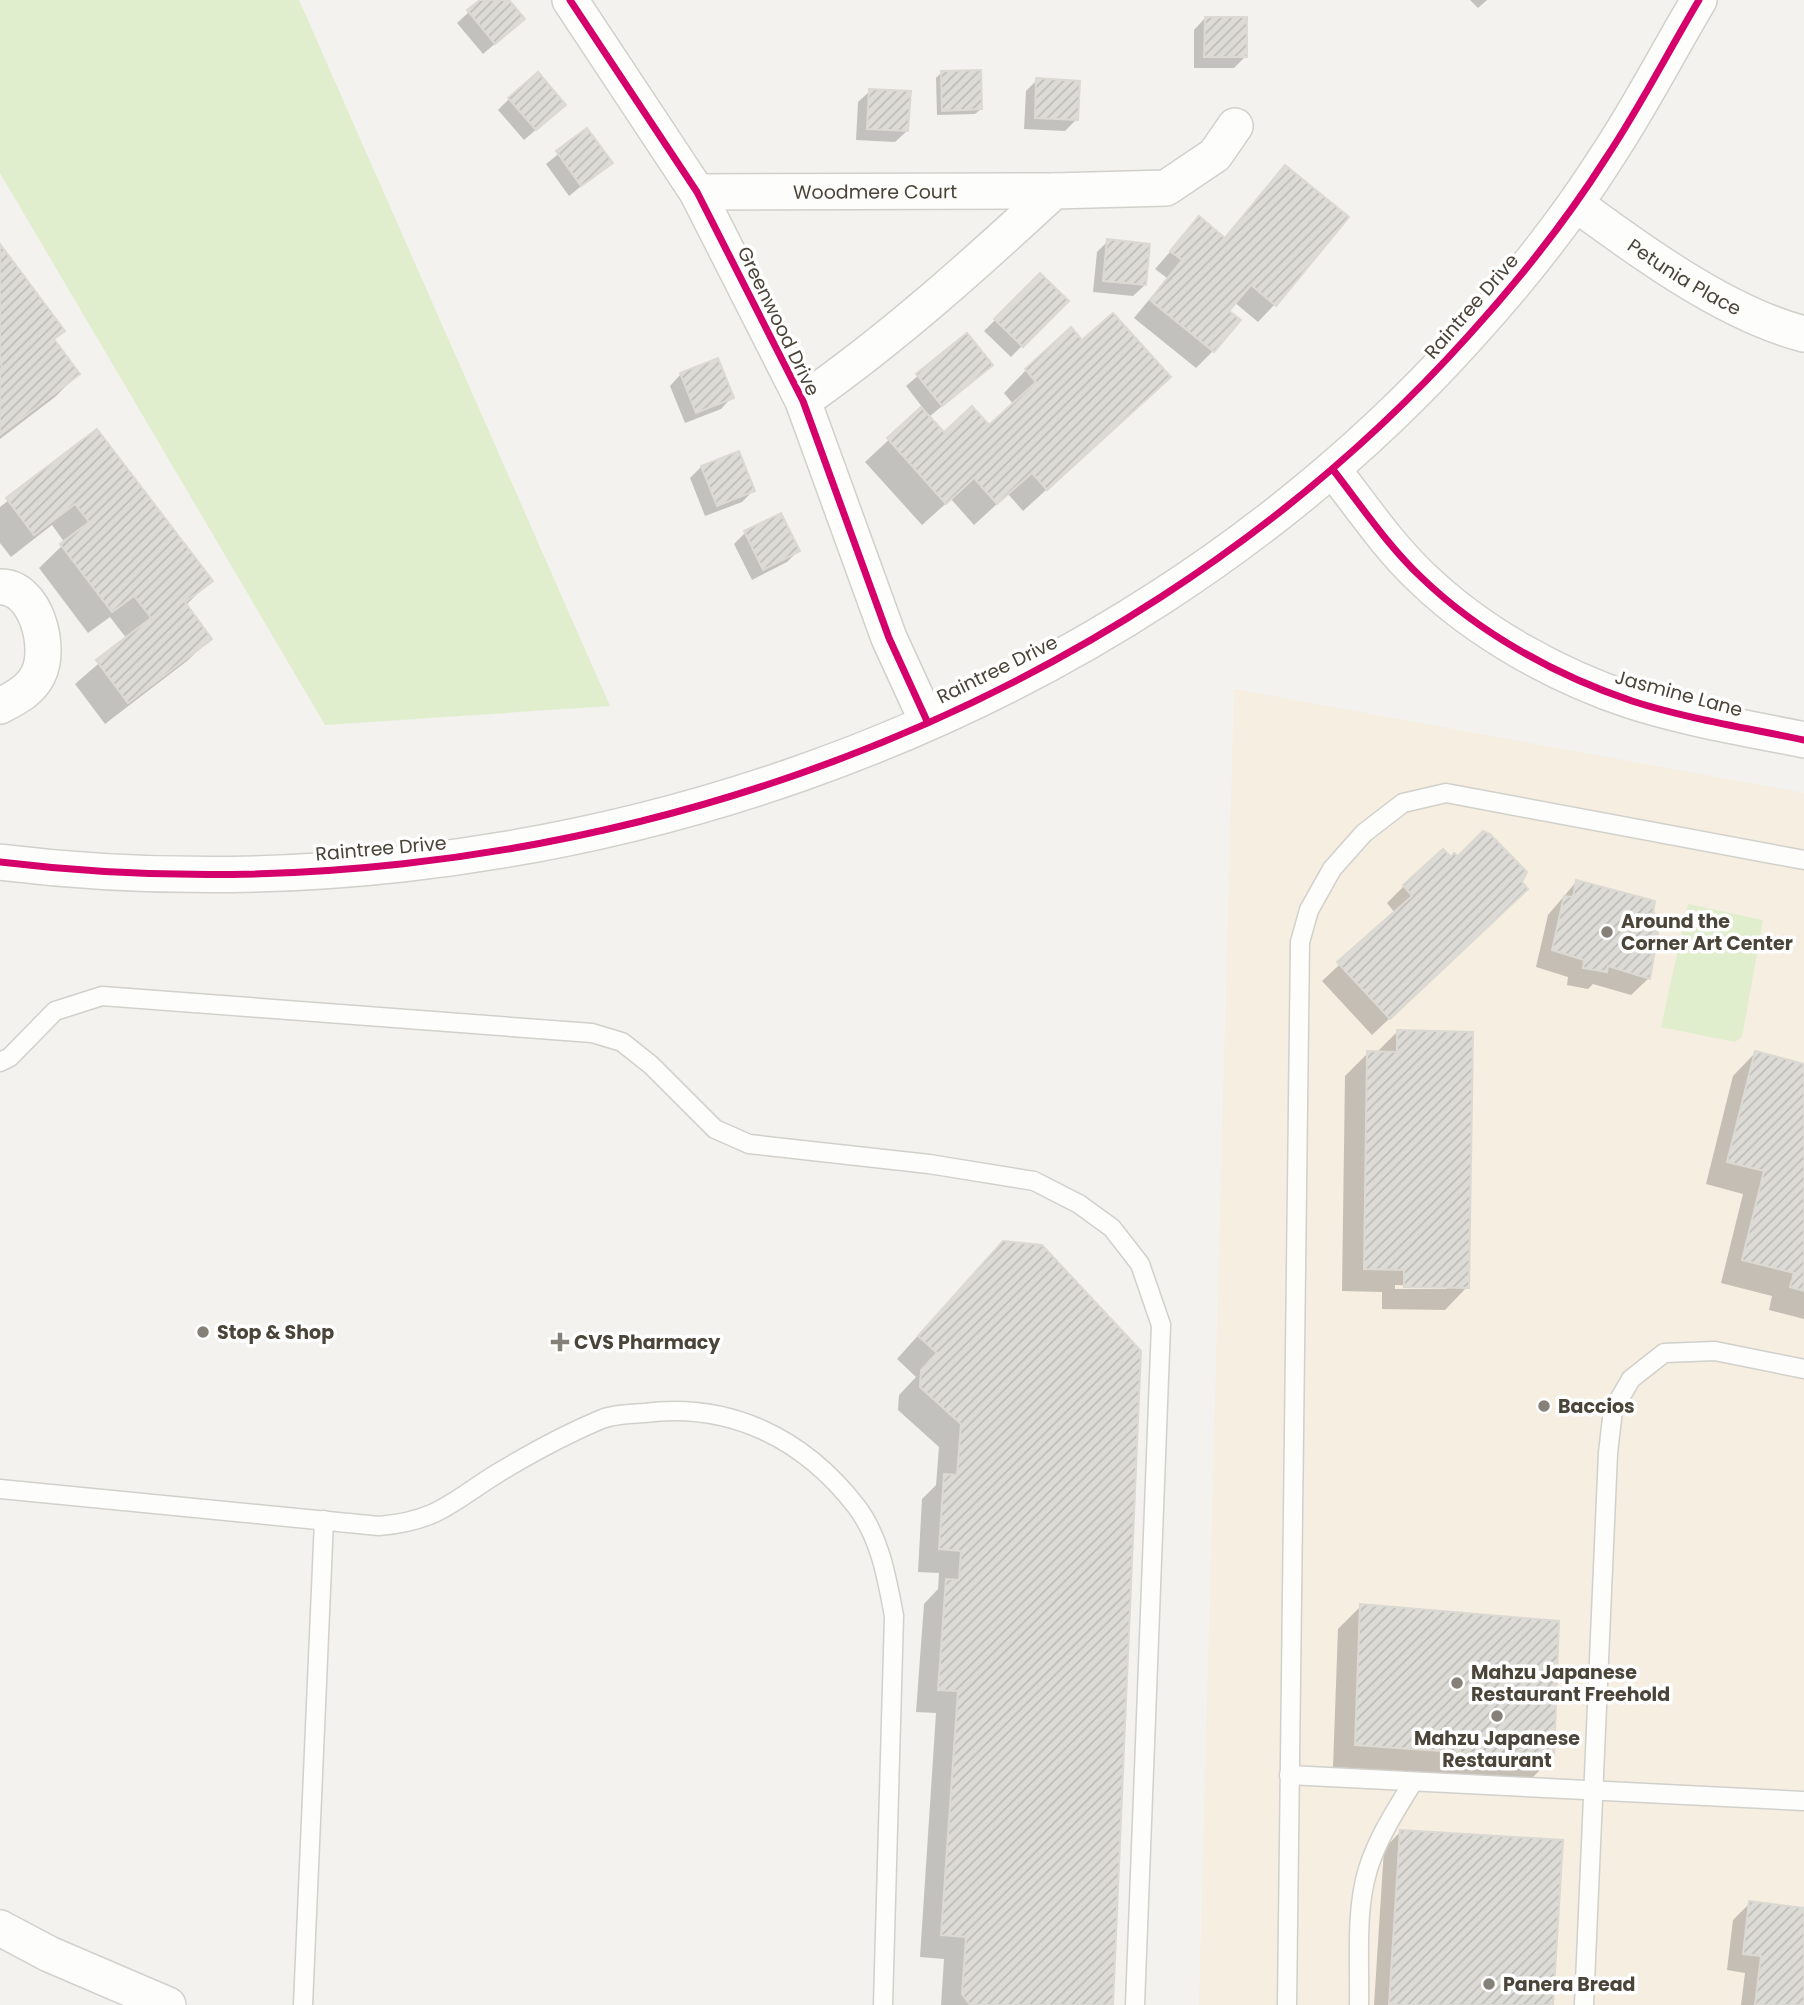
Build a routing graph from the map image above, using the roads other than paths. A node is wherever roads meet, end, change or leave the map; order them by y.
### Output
1 (569, 0) edge
2 (1696, 1) edge
3 (1235, 126) dead end
4 (1054, 191) junction
5 (697, 192) junction
6 (1576, 204) junction
7 (1804, 334) edge
8 (803, 401) junction
9 (1334, 471) junction
10 (0, 587) edge
11 (0, 706) edge
12 (927, 721) junction
13 (1804, 740) edge
14 (1804, 860) edge
15 (0, 862) edge
16 (0, 1062) edge
17 (1804, 1369) edge
18 (0, 1489) edge
19 (324, 1520) junction
20 (1289, 1775) junction
21 (1413, 1782) junction
22 (1593, 1791) junction
23 (1804, 1801) edge
24 (0, 1927) edge
25 (168, 2005) edge
26 (303, 2005) edge
27 (883, 2005) edge
28 (1135, 2005) edge
29 (1287, 2005) edge
30 (1359, 2005) edge
31 (1584, 2005) edge

1 - 5 street, Greenwood Drive
2 - 6 street, Raintree Drive
3 - 4 street, Woodmere Court
4 - 5 street, Woodmere Court
4 - 8 street
5 - 8 street, Greenwood Drive
6 - 7 street, Petunia Place
6 - 9 street, Raintree Drive
8 - 12 street, Greenwood Drive
9 - 12 street, Raintree Drive
9 - 13 street, Jasmine Lane
10 - 11 street
12 - 15 street, Raintree Drive
14 - 20 lane
16 - 28 lane
17 - 22 lane
18 - 19 lane
19 - 26 lane
19 - 27 lane
20 - 21 lane
20 - 29 lane
21 - 22 lane
21 - 30 lane
22 - 23 lane
22 - 31 lane
24 - 25 street

